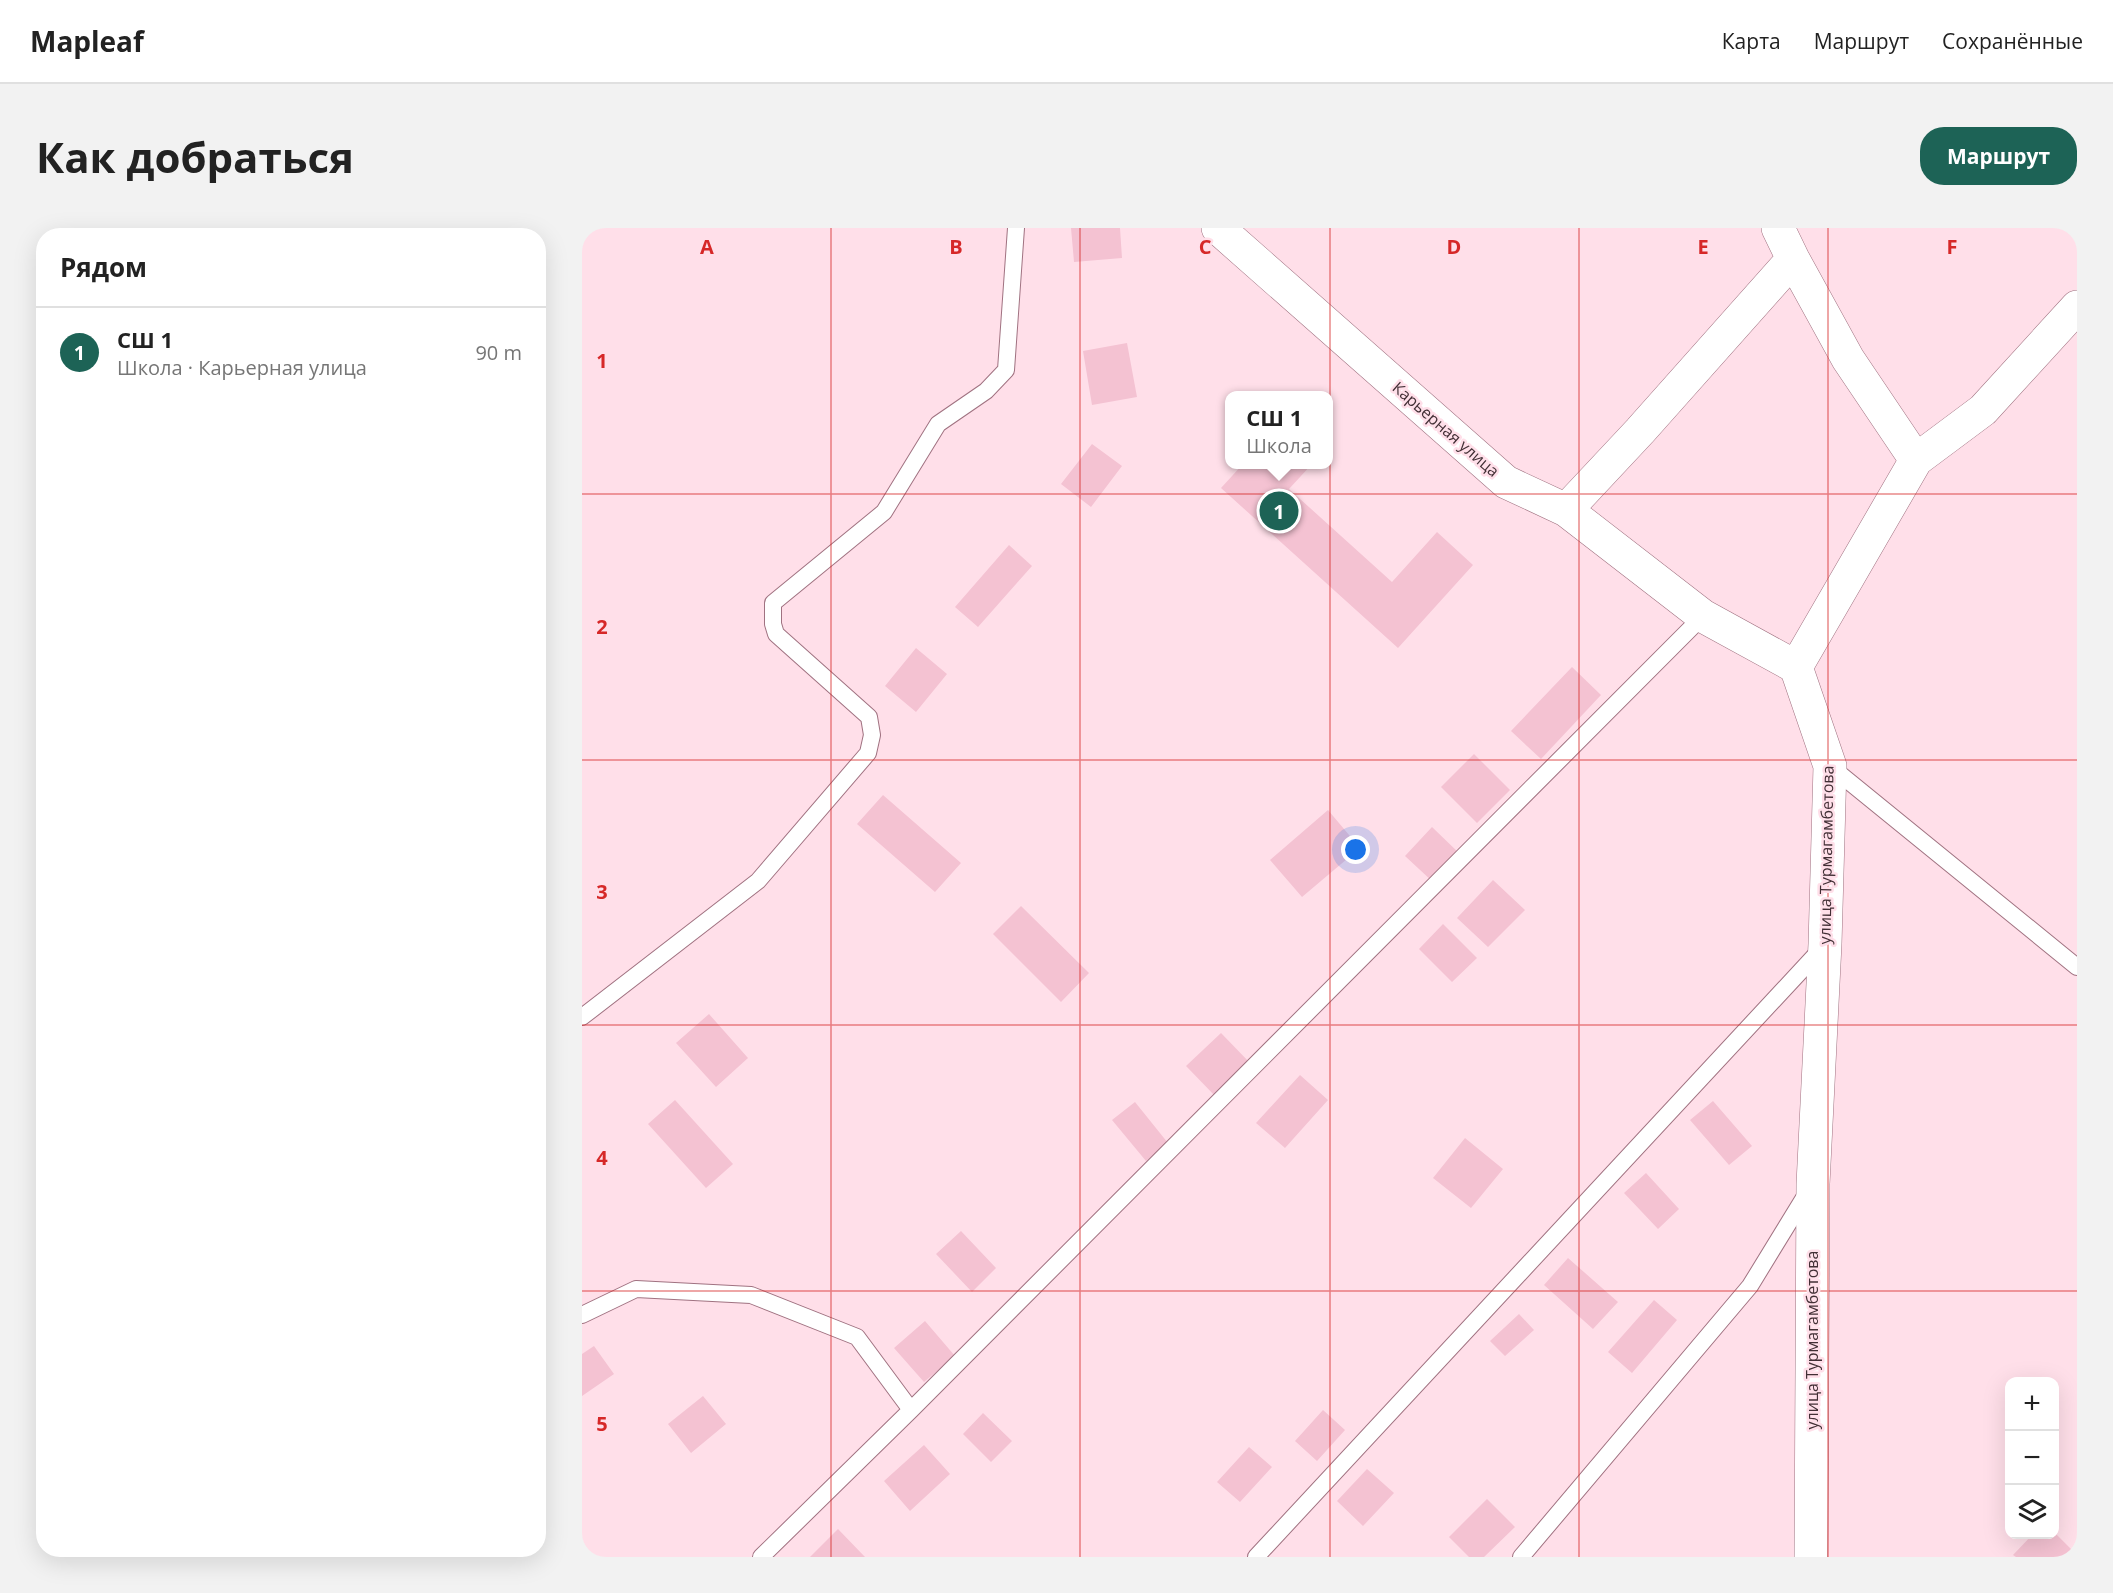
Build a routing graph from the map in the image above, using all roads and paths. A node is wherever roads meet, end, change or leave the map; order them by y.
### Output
1 (1016, 228) edge
2 (1218, 228) edge
3 (1778, 228) edge
4 (1793, 259) junction
5 (2077, 307) edge
6 (1916, 460) junction
7 (1566, 510) junction
8 (1703, 616) junction
9 (1796, 668) junction
10 (1830, 766) junction
11 (1826, 944) junction
12 (2077, 967) edge
13 (582, 1017) edge
14 (1813, 1184) junction
15 (582, 1315) edge
16 (911, 1410) junction
17 (761, 1557) edge
18 (1256, 1557) edge
19 (1521, 1557) edge
20 (1811, 1557) edge

1 - 13 lane
2 - 7 street, Карьерная улица
3 - 4 street
4 - 6 street
4 - 7 street
5 - 6 street
6 - 9 street
7 - 8 street, Карьерная улица
8 - 9 street, Карьерная улица
8 - 16 lane
9 - 10 street, улица Турмагамбетова
10 - 11 street, улица Турмагамбетова
10 - 12 lane
11 - 14 street, улица Турмагамбетова
11 - 18 lane
14 - 19 lane
14 - 20 street, улица Турмагамбетова
15 - 16 lane
16 - 17 lane

